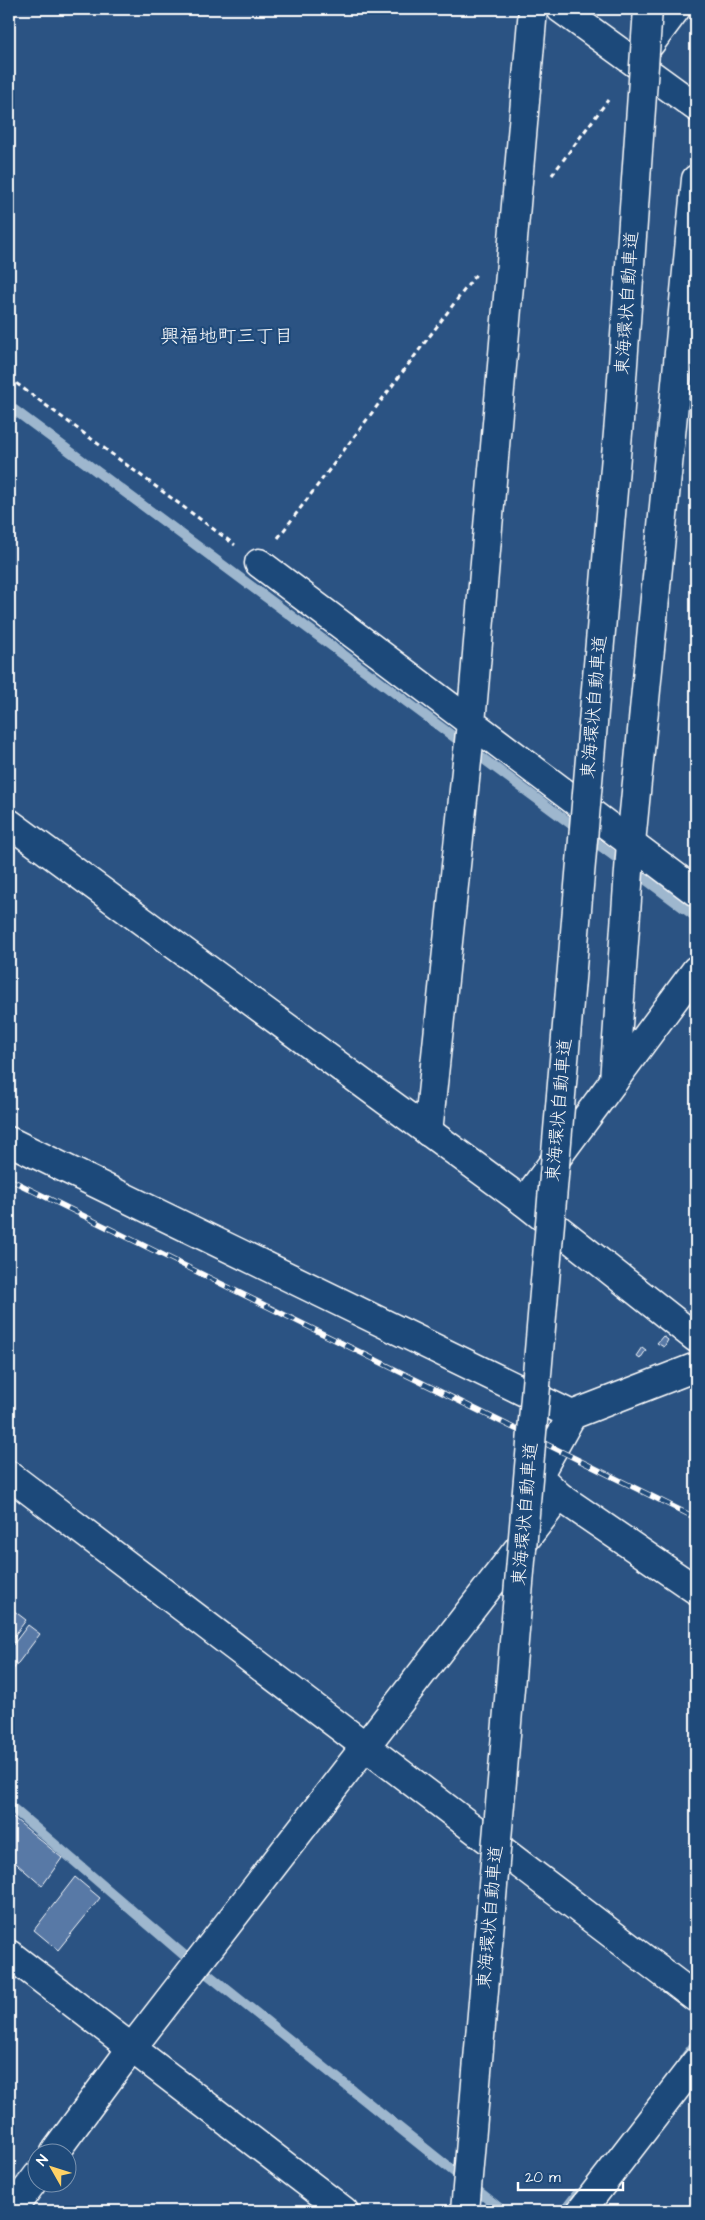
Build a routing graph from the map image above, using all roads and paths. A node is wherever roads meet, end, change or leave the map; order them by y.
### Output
1 (533, 9) edge
2 (560, 9) edge
3 (648, 9) edge
4 (676, 9) edge
5 (636, 63) junction
6 (696, 107) edge
7 (549, 178) dead end
8 (696, 179) edge
9 (479, 272) dead end
10 (9, 378) edge
11 (259, 563) junction
12 (471, 722) junction
13 (9, 823) edge
14 (631, 843) junction
15 (696, 892) edge
16 (696, 970) edge
17 (614, 1081) junction
18 (428, 1132) junction
19 (9, 1140) edge
20 (524, 1202) junction
21 (696, 1338) edge
22 (696, 1367) edge
23 (572, 1415) junction
24 (9, 1475) edge
25 (559, 1496) junction
26 (696, 1590) edge
27 (367, 1746) junction
28 (9, 1954) edge
29 (696, 1998) edge
30 (131, 2049) junction
31 (696, 2062) edge
32 (61, 2142) edge
33 (28, 2188) edge
34 (11, 2211) edge
35 (344, 2211) edge
36 (465, 2211) edge
37 (581, 2211) edge

1 - 12 main road
2 - 5 main road
3 - 36 main road, 東海環状自動車道, bridge
4 - 5 main road
5 - 6 main road
5 - 7 path
8 - 14 main road
9 - 11 path
10 - 11 path
11 - 12 main road
12 - 14 main road
12 - 18 main road
13 - 18 main road
14 - 15 main road
14 - 17 main road
16 - 17 main road
17 - 20 main road
18 - 20 main road
19 - 23 main road
20 - 21 main road
22 - 23 main road
23 - 25 main road
24 - 27 main road
25 - 26 main road
25 - 27 main road
27 - 29 main road
27 - 30 main road
28 - 30 main road
30 - 32 main road
30 - 35 main road
31 - 37 main road
33 - 34 main road

